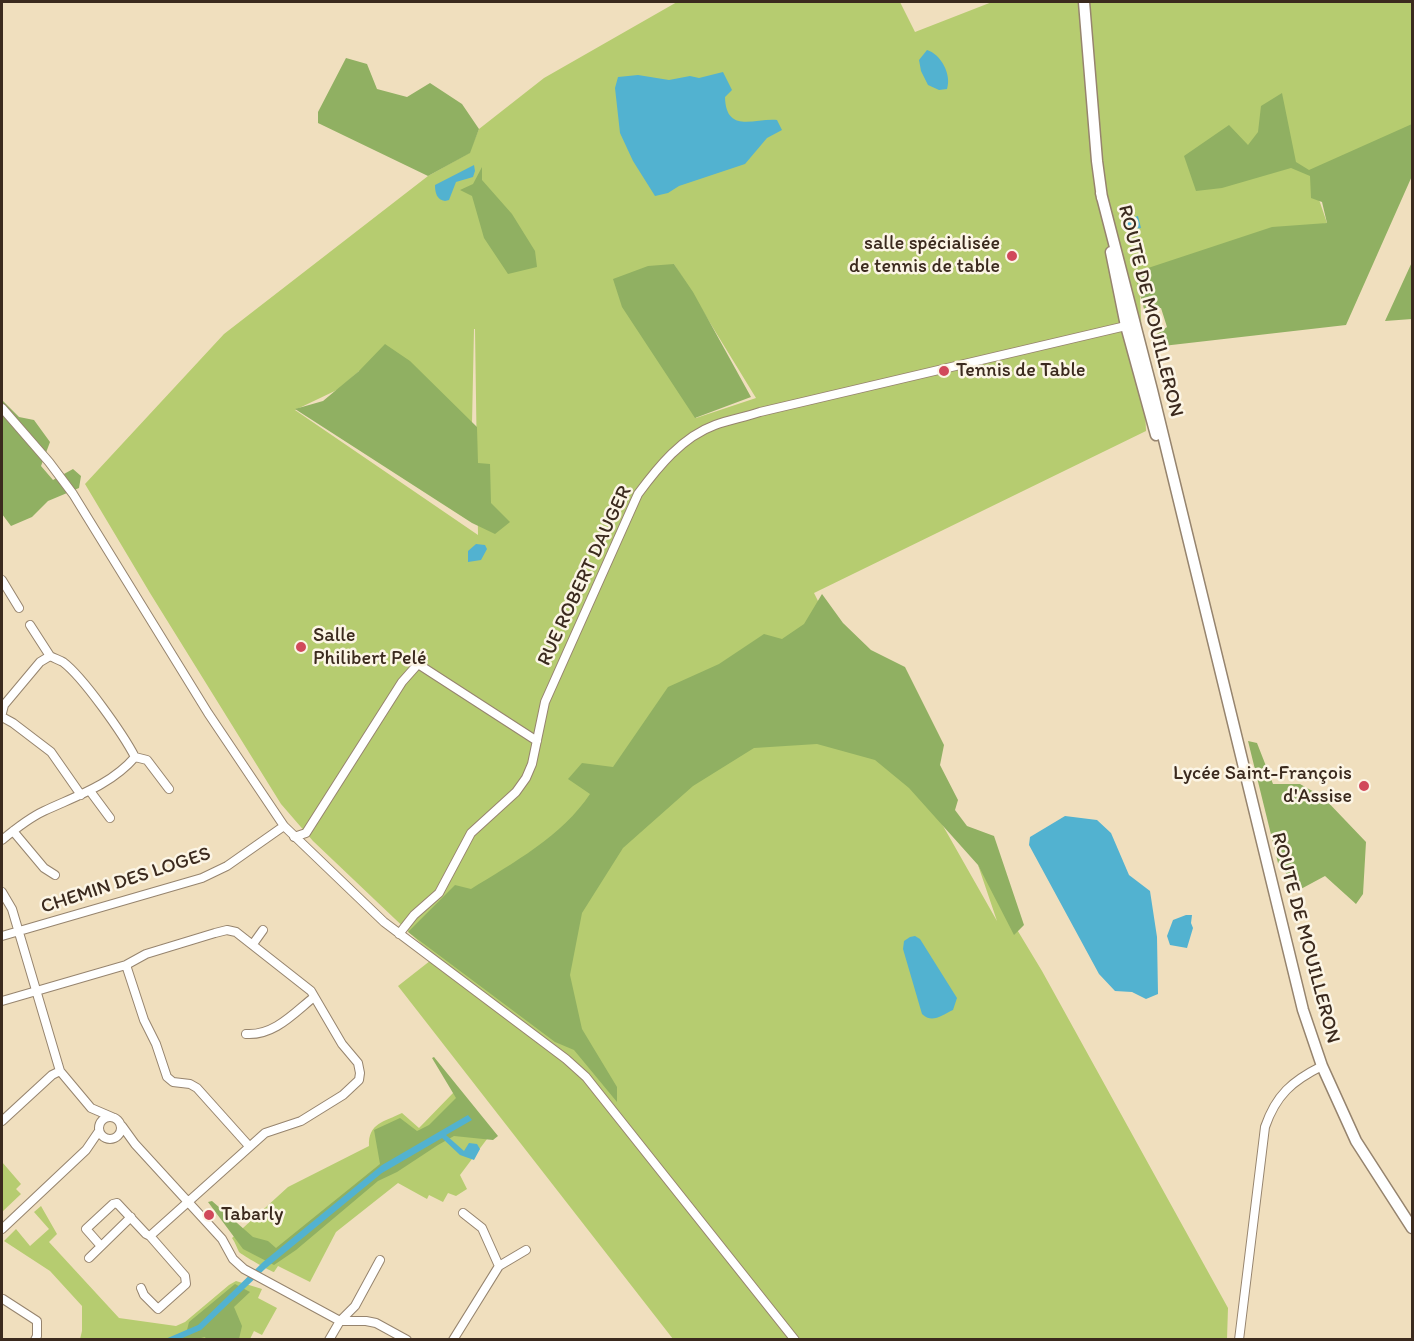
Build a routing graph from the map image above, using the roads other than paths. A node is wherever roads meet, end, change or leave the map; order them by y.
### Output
1 (1084, 2) edge
2 (1101, 193) junction
3 (1131, 306) junction
4 (1128, 325) junction
5 (1152, 390) junction
6 (2, 408) edge
7 (1178, 504) junction
8 (2, 580) edge
9 (19, 608) dead end
10 (30, 625) dead end
11 (50, 656) junction
12 (2, 715) edge
13 (537, 741) junction
14 (135, 757) junction
15 (169, 789) dead end
16 (90, 791) junction
17 (81, 795) junction
18 (110, 818) dead end
19 (284, 826) junction
20 (13, 831) junction
21 (294, 837) junction
22 (2, 840) edge
23 (55, 875) dead end
24 (2, 892) edge
25 (263, 930) dead end
26 (20, 931) junction
27 (399, 934) junction
28 (2, 936) edge
29 (253, 944) junction
30 (126, 965) junction
31 (37, 992) junction
32 (314, 997) junction
33 (2, 1001) edge
34 (246, 1034) dead end
35 (1322, 1066) junction
36 (60, 1071) junction
37 (91, 1108) junction
38 (112, 1117) junction
39 (2, 1121) edge
40 (122, 1126) junction
41 (99, 1129) junction
42 (112, 1139) junction
43 (135, 1144) junction
44 (249, 1146) junction
45 (86, 1150) junction
46 (188, 1203) junction
47 (463, 1213) dead end
48 (131, 1217) junction
49 (1413, 1226) edge
50 (2, 1229) edge
51 (150, 1236) junction
52 (101, 1246) junction
53 (526, 1250) dead end
54 (89, 1258) dead end
55 (380, 1260) dead end
56 (499, 1266) junction
57 (141, 1288) dead end
58 (3, 1299) edge
59 (340, 1321) junction
60 (35, 1340) edge
61 (329, 1340) edge
62 (407, 1340) edge
63 (453, 1340) edge
64 (795, 1340) edge
65 (1239, 1340) edge

1 - 2 street
2 - 3 street, ROUTE DE MOUILLERON
2 - 4 street, ROUTE DE MOUILLERON
3 - 4 street
3 - 5 street, ROUTE DE MOUILLERON
4 - 5 street
4 - 7 street, ROUTE DE MOUILLERON
4 - 13 street, RUE ROBERT DAUGER
5 - 7 street, ROUTE DE MOUILLERON
6 - 19 street
7 - 35 street, ROUTE DE MOUILLERON
8 - 9 street
10 - 11 street
11 - 12 street
11 - 14 street
12 - 17 street
13 - 21 street
13 - 27 street, RUE ROBERT DAUGER
14 - 15 street
14 - 16 street
16 - 17 street
16 - 18 street
17 - 20 street
19 - 21 street
19 - 26 street, CHEMIN DES LOGES
20 - 22 street
20 - 23 street
21 - 27 street
24 - 26 street
25 - 29 street
26 - 28 street, CHEMIN DES LOGES
26 - 31 street
27 - 64 street
29 - 30 street
29 - 32 street
30 - 31 street
30 - 44 street
31 - 33 street
31 - 36 street
32 - 34 street
32 - 44 street
35 - 49 street, ROUTE DE MOUILLERON
35 - 65 street
36 - 37 street
36 - 39 street
37 - 38 street
37 - 41 street
38 - 40 street
38 - 41 street
40 - 42 street
40 - 43 street
41 - 42 street
41 - 45 street
42 - 43 street
42 - 45 street
43 - 46 street
44 - 46 street
45 - 50 street
46 - 51 street
46 - 59 street
47 - 56 street
48 - 51 street
48 - 52 street
48 - 52 street
51 - 57 street
52 - 54 street
53 - 56 street
55 - 59 street
56 - 63 street
58 - 60 street
59 - 61 street
59 - 62 street

